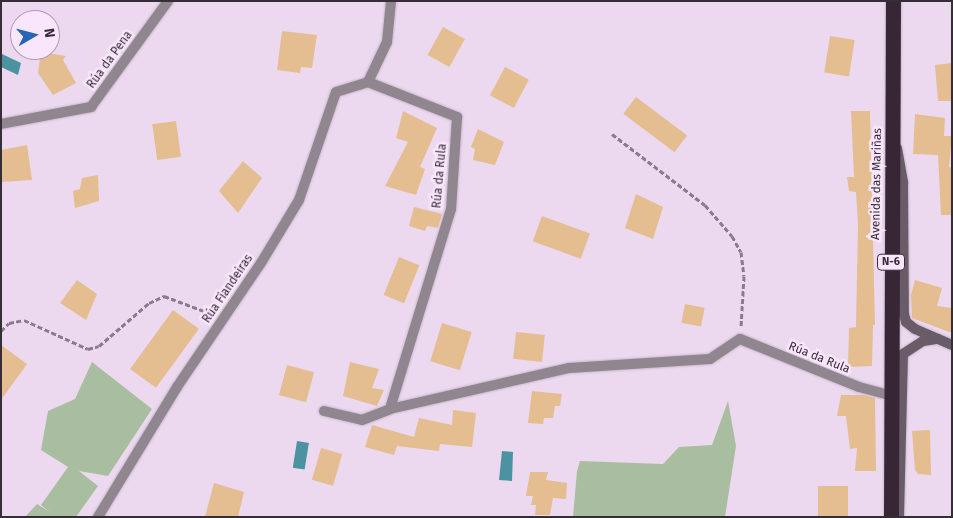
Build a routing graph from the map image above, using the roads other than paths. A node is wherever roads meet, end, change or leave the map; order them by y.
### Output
1 (168, 1) edge
2 (391, 1) edge
3 (893, 1) edge
4 (368, 82) junction
5 (1, 124) edge
6 (892, 128) junction
7 (939, 339) junction
8 (952, 345) edge
9 (889, 395) junction
10 (390, 409) junction
11 (324, 412) dead end
12 (98, 517) edge
13 (890, 517) edge
14 (899, 517) edge

1 - 5 street, Rúa da Pena
2 - 4 street
3 - 6 highway, Avenida das Mariñas / N-6
4 - 10 street, Rúa da Rula
4 - 12 street, Rúa Fiandeiras
6 - 7 street
6 - 9 highway, Avenida das Mariñas / N-6
7 - 8 street
7 - 14 street
9 - 10 street, Rúa da Rula
9 - 13 highway, Avenida das Mariñas / N-6
10 - 11 street

